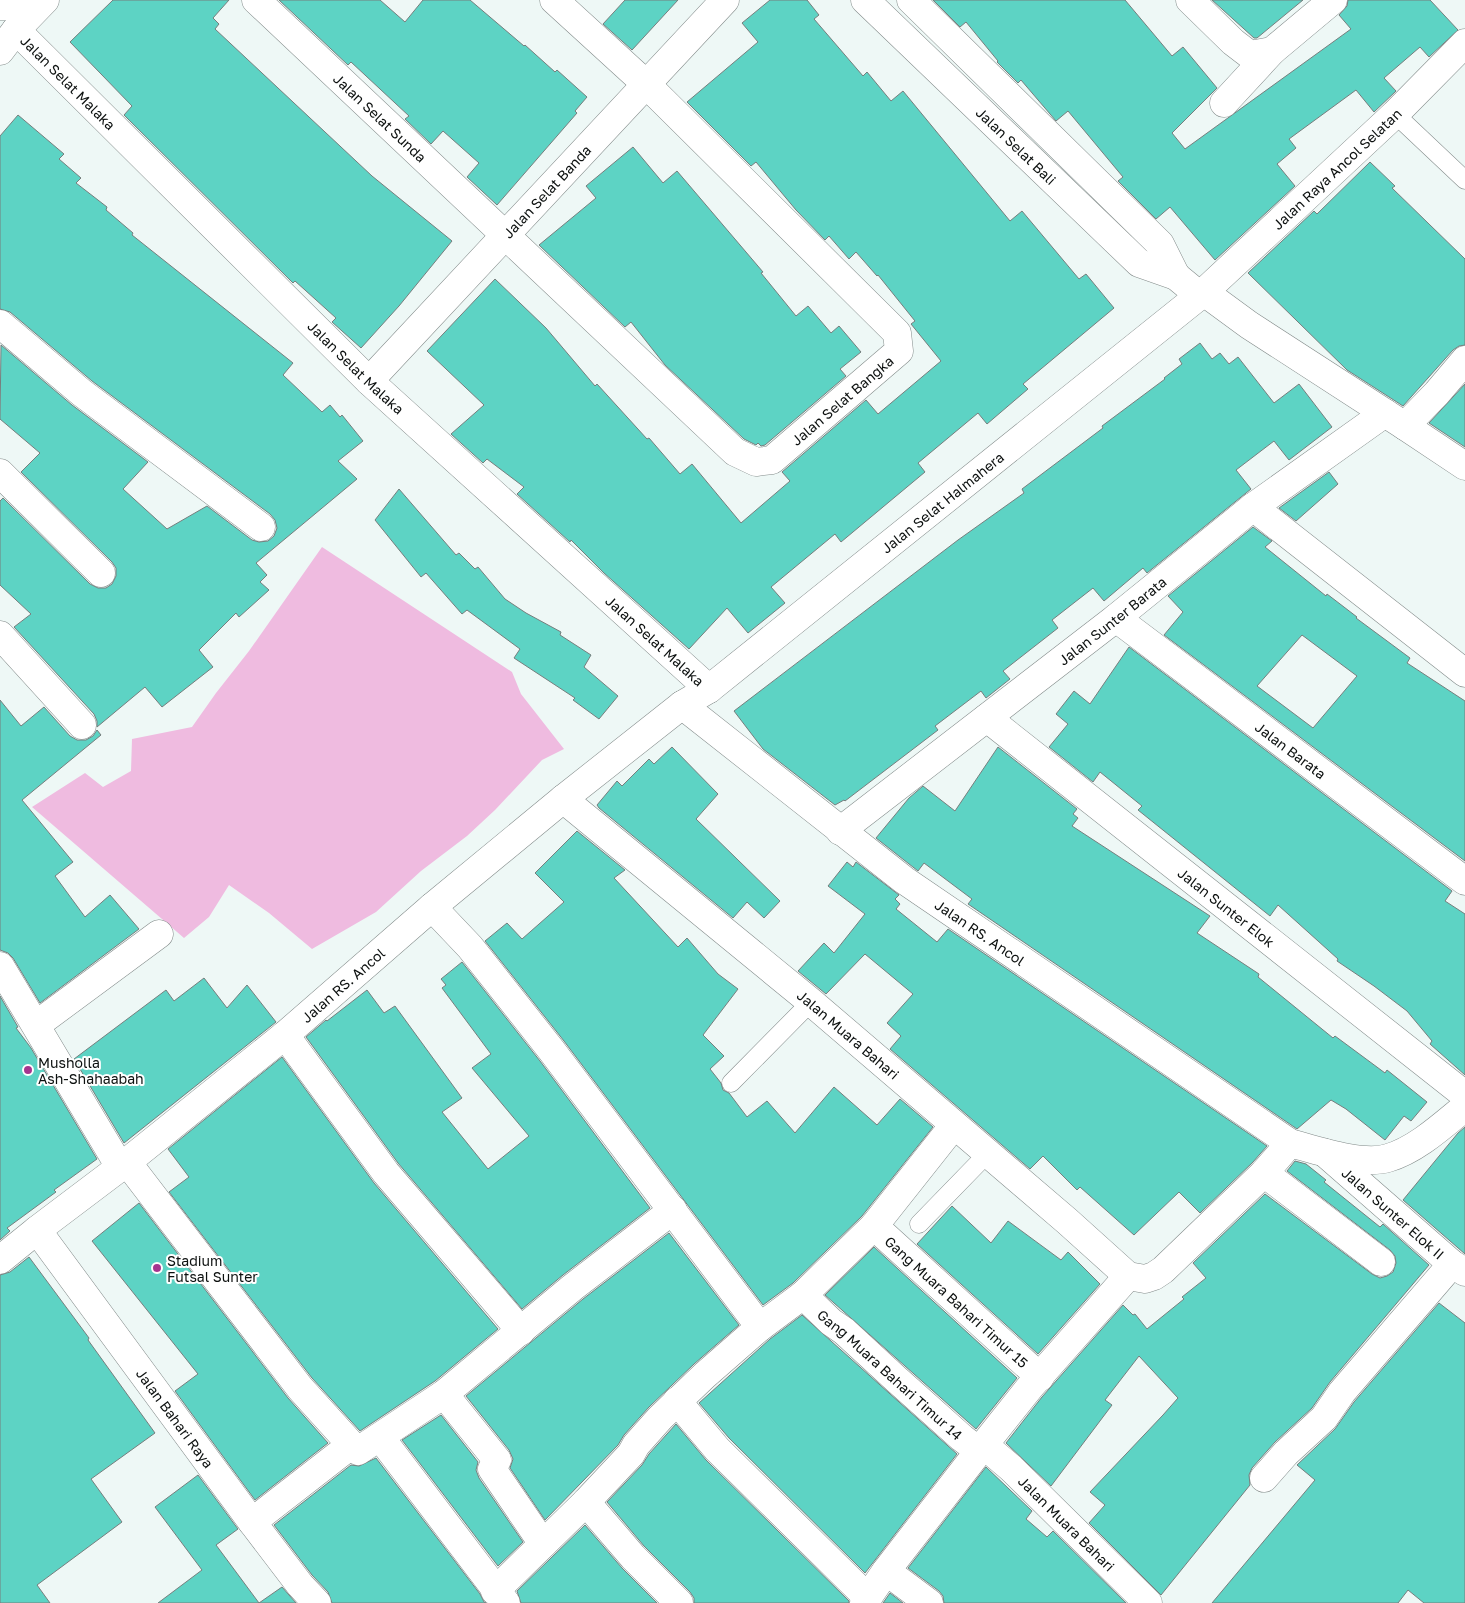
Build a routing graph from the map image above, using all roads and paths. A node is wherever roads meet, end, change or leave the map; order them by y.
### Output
1 (18, 0) edge
2 (44, 0) edge
3 (256, 0) edge
4 (554, 0) edge
5 (724, 0) edge
6 (865, 0) edge
7 (911, 0) edge
8 (1190, 0) edge
9 (1333, 0) edge
10 (0, 6) edge
11 (16, 30) junction
12 (1465, 43) edge
13 (0, 51) edge
14 (1272, 52) junction
15 (646, 84) junction
16 (1224, 103) dead end
17 (1395, 114) junction
18 (1465, 180) edge
19 (504, 236) junction
20 (1176, 276) junction
21 (1197, 296) junction
22 (2, 329) edge
23 (1465, 360) edge
24 (369, 381) junction
25 (1395, 419) junction
26 (1465, 466) edge
27 (0, 473) edge
28 (1254, 508) junction
29 (260, 527) dead end
30 (101, 573) dead end
31 (1116, 618) junction
32 (0, 635) edge
33 (1465, 673) edge
34 (695, 697) junction
35 (987, 718) junction
36 (82, 725) dead end
37 (563, 799) junction
38 (840, 831) junction
39 (1465, 882) edge
40 (432, 906) junction
41 (159, 934) dead end
42 (0, 966) edge
43 (811, 1002) junction
44 (36, 1025) junction
45 (284, 1035) junction
46 (732, 1083) dead end
47 (1465, 1095) edge
48 (1465, 1107) edge
49 (954, 1125) junction
50 (1290, 1143) junction
51 (988, 1153) junction
52 (1325, 1153) junction
53 (124, 1165) junction
54 (1264, 1173) junction
55 (673, 1210) junction
56 (919, 1224) dead end
57 (874, 1226) junction
58 (38, 1230) junction
59 (0, 1260) edge
60 (1381, 1262) dead end
61 (1458, 1268) edge
62 (1128, 1276) junction
63 (803, 1295) junction
64 (760, 1327) junction
65 (521, 1331) junction
66 (1040, 1377) junction
67 (444, 1394) junction
68 (678, 1402) junction
69 (380, 1436) junction
70 (351, 1445) junction
71 (981, 1448) junction
72 (1264, 1478) dead end
73 (586, 1502) junction
74 (252, 1522) junction
75 (543, 1544) junction
76 (886, 1571) junction
77 (501, 1597) edge
78 (866, 1600) edge
79 (317, 1603) edge
80 (679, 1603) edge
81 (929, 1603) edge
82 (1148, 1603) edge

1 - 10 street
2 - 11 street
3 - 19 street, Jalan Selat Sunda
4 - 15 street
5 - 15 street, Jalan Selat Banda
6 - 20 street, Jalan Selat Bali
7 - 20 street, Jalan Selat Bali
8 - 14 street
9 - 14 street
11 - 13 street
11 - 24 street, Jalan Selat Malaka
12 - 17 street, Jalan Raya Ancol Selatan
14 - 16 street
15 - 19 street, Jalan Selat Banda
15 - 19 street, Jalan Selat Bangka
17 - 18 lane
17 - 21 street, Jalan Raya Ancol Selatan
19 - 24 street, Jalan Selat Banda
20 - 21 street, Jalan Selat Bali
21 - 25 street
21 - 34 street, Jalan Selat Halmahera
22 - 29 street
23 - 25 street, Jalan Sunter Barata
24 - 34 street, Jalan Selat Malaka
25 - 26 street
25 - 28 street, Jalan Sunter Barata
27 - 30 street
28 - 31 street, Jalan Sunter Barata
28 - 33 street
31 - 35 street, Jalan Sunter Barata
31 - 39 street, Jalan Barata
32 - 36 street
34 - 37 street, Jalan RS. Ancol
34 - 38 street, Jalan RS. Ancol
35 - 38 street, Jalan Sunter Barata
35 - 47 street, Jalan Sunter Elok
37 - 40 street, Jalan RS. Ancol
37 - 43 street, Jalan Muara Bahari
38 - 50 street, Jalan RS. Ancol
40 - 45 street, Jalan RS. Ancol
40 - 55 street
41 - 44 street
42 - 44 street
43 - 46 lane
43 - 49 street, Jalan Muara Bahari
44 - 53 street
45 - 53 street, Jalan RS. Ancol
45 - 65 street
48 - 52 street
49 - 51 street, Jalan Muara Bahari
49 - 57 street
50 - 52 street
50 - 54 street
51 - 56 lane
51 - 62 street, Jalan Muara Bahari
52 - 61 street, Jalan Sunter Elok II
53 - 58 street, Jalan RS. Ancol
53 - 70 street
54 - 60 street
54 - 62 street
55 - 64 street
55 - 65 street
57 - 63 street
57 - 66 street, Gang Muara Bahari Timur 15
58 - 59 street, Jalan RS. Ancol
58 - 74 street, Jalan Bahari Raya
61 - 72 street
62 - 66 street
63 - 64 street
63 - 71 street, Gang Muara Bahari Timur 14
64 - 68 street
65 - 67 street
66 - 71 street
67 - 69 street
67 - 75 street
68 - 73 street
68 - 78 street
69 - 70 street
69 - 77 street
70 - 74 street
71 - 76 street
71 - 82 street, Jalan Muara Bahari
73 - 75 street
73 - 80 street
74 - 79 street, Jalan Bahari Raya
75 - 77 street
76 - 78 street
76 - 81 street

